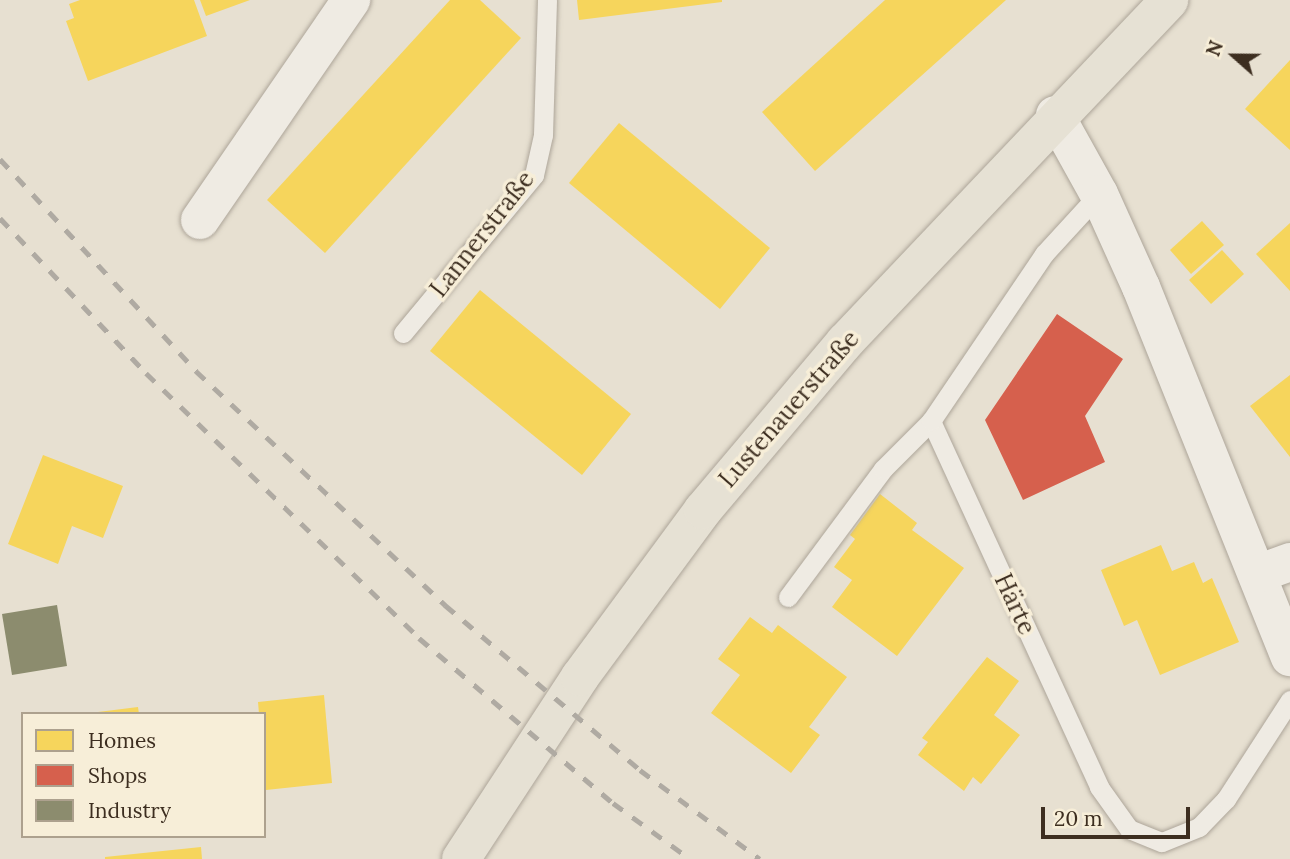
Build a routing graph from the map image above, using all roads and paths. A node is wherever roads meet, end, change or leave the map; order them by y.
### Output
1 (351, 0) edge
2 (547, 0) edge
3 (1169, 0) edge
4 (1055, 115) junction
5 (1100, 194) junction
6 (200, 220) dead end
7 (402, 333) dead end
8 (931, 421) junction
9 (1274, 568) edge
10 (788, 597) dead end
11 (1290, 657) edge
12 (1290, 700) edge
13 (461, 859) edge

1 - 6 street
2 - 7 lane, Lannerstraße
3 - 4 main road, Lustenauerstraße
4 - 5 street
4 - 13 main road, Lustenauerstraße
5 - 8 lane
5 - 9 street
8 - 10 lane
8 - 12 lane, Härte
9 - 11 street

